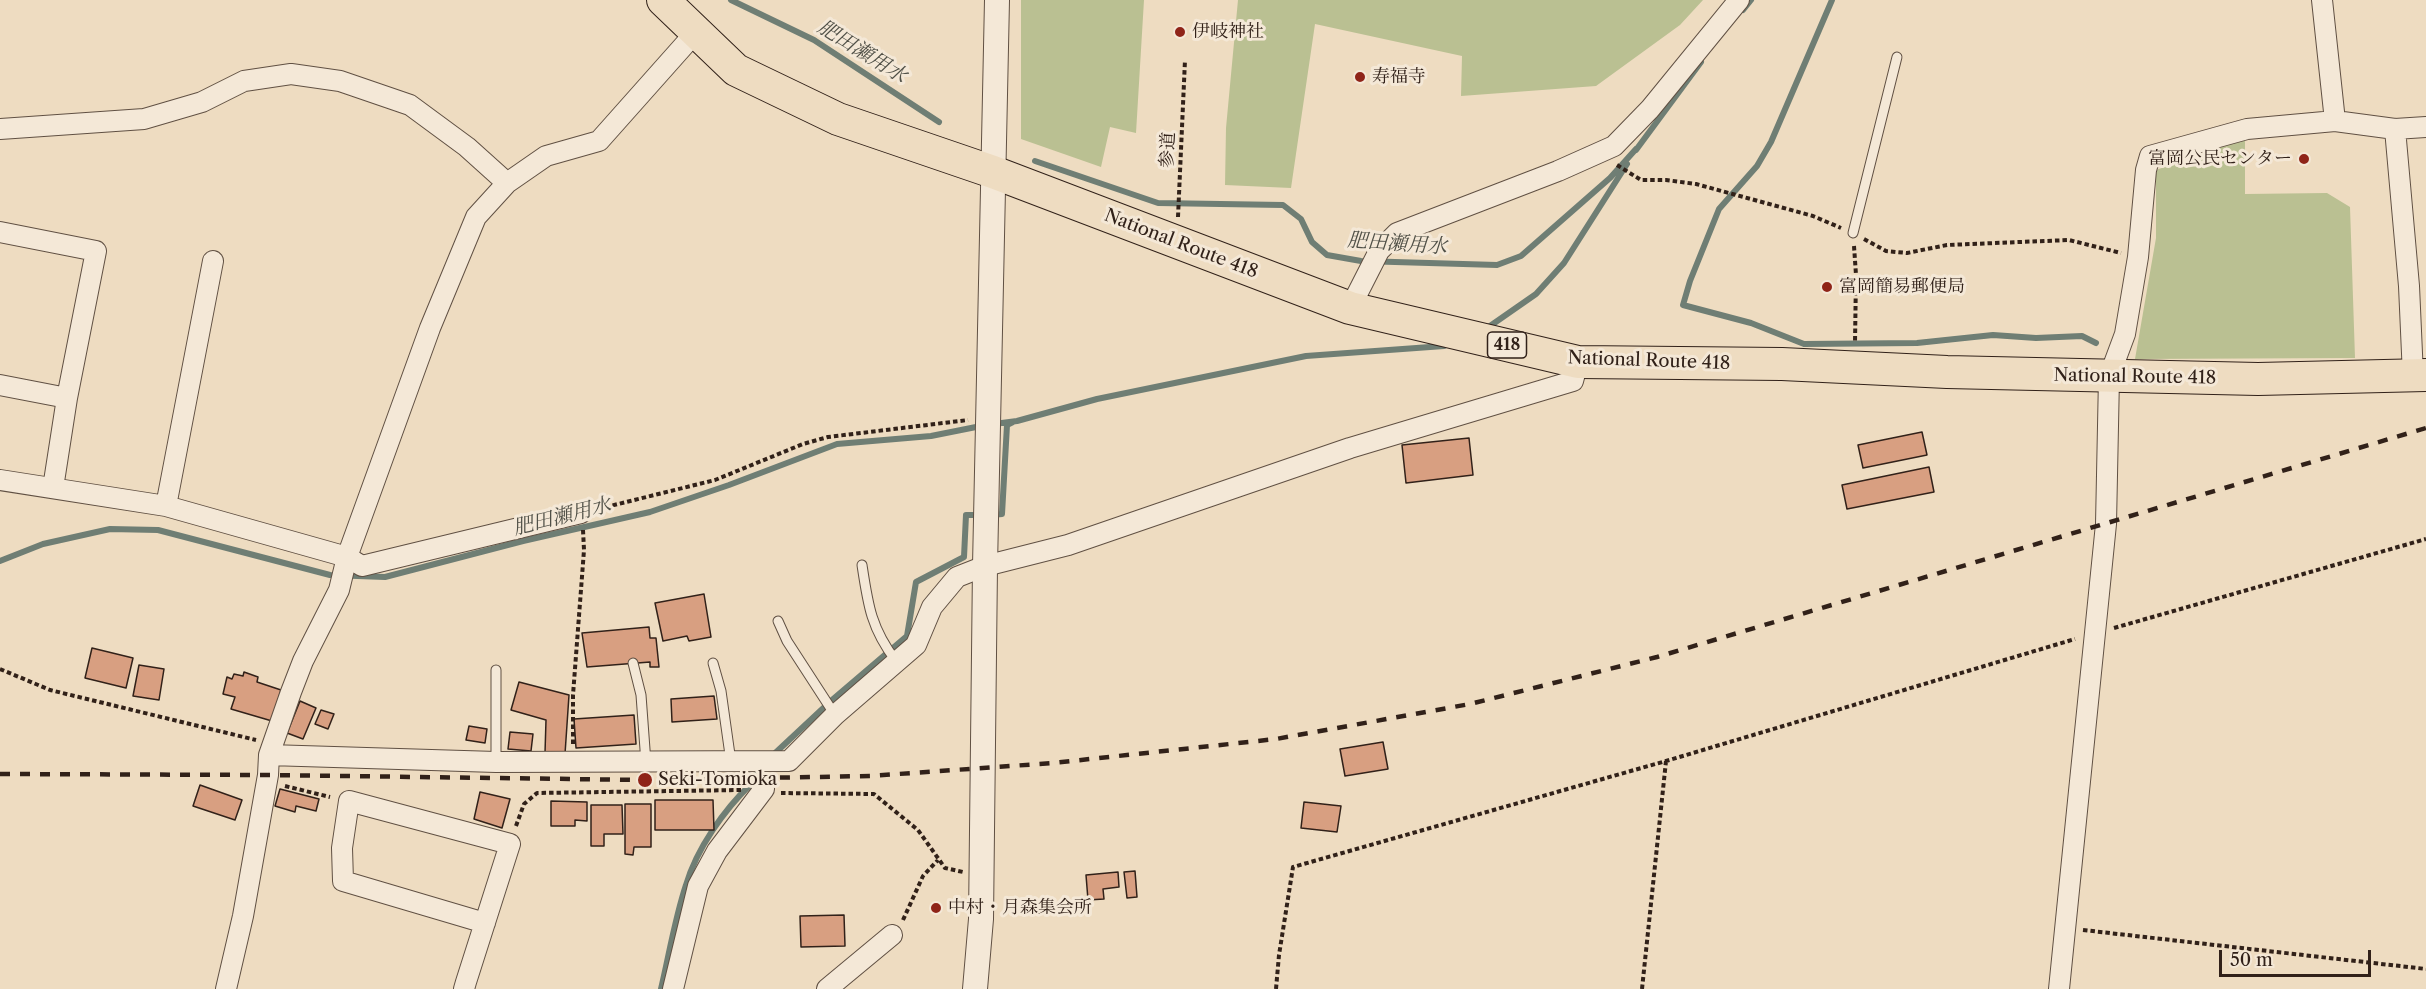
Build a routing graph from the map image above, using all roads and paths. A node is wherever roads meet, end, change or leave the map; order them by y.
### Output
1 (663, 0) edge
2 (997, 0) edge
3 (1738, 0) edge
4 (2322, 0) edge
5 (695, 33) junction
6 (1897, 57) dead end
7 (1185, 60) dead end
8 (2335, 121) junction
9 (2426, 128) edge
10 (0, 129) edge
11 (2395, 129) junction
12 (993, 172) junction
13 (507, 183) junction
14 (0, 232) edge
15 (1853, 233) joint
16 (1177, 242) junction
17 (213, 261) dead end
18 (1350, 308) junction
19 (1578, 362) junction
20 (1855, 368) junction
21 (2420, 375) edge
22 (2109, 377) junction
23 (0, 385) edge
24 (67, 398) junction
25 (988, 416) junction
26 (0, 480) edge
27 (53, 488) junction
28 (166, 506) junction
29 (581, 513) junction
30 (2426, 539) edge
31 (346, 557) junction
32 (862, 565) dead end
33 (985, 566) junction
34 (778, 621) dead end
35 (2096, 633) junction
36 (896, 661) junction
37 (633, 663) dead end
38 (713, 663) dead end
39 (0, 669) edge
40 (495, 670) dead end
41 (835, 715) junction
42 (271, 749) junction
43 (1666, 761) junction
44 (496, 762) junction
45 (731, 762) junction
46 (573, 763) junction
47 (646, 763) junction
48 (267, 782) junction
49 (764, 789) junction
50 (349, 801) junction
51 (510, 844) junction
52 (938, 860) junction
53 (981, 872) junction
54 (485, 923) junction
55 (2067, 928) junction
56 (892, 935) joint
57 (2426, 969) edge
58 (226, 989) edge
59 (464, 989) edge
60 (673, 989) edge
61 (827, 989) edge
62 (975, 989) edge
63 (1276, 989) edge
64 (1642, 989) edge
65 (2060, 989) edge

1 - 5 highway, National Route 418 / 418
2 - 12 street
3 - 18 street
4 - 8 street
5 - 12 highway, National Route 418 / 418
5 - 13 street
6 - 15 lane
7 - 16 path, 参道
8 - 11 street
8 - 22 street
9 - 11 street
10 - 13 street
11 - 21 street
12 - 16 highway, National Route 418 / 418
12 - 25 street
13 - 31 street
14 - 24 street
15 - 20 path
16 - 18 highway, National Route 418 / 418
17 - 28 street
18 - 19 highway, National Route 418 / 418
19 - 20 highway, National Route 418 / 418
19 - 33 street
20 - 22 highway, National Route 418 / 418
21 - 22 highway, National Route 418 / 418
22 - 35 street
23 - 24 street
24 - 27 street
25 - 29 path
25 - 33 street
26 - 27 street
27 - 28 street
28 - 31 street
29 - 31 street
29 - 46 path
30 - 35 path
31 - 42 street
32 - 36 lane
33 - 36 street
33 - 53 street
34 - 41 lane
35 - 43 path
35 - 55 street
36 - 41 street
37 - 47 lane
38 - 45 lane
39 - 42 path
40 - 44 lane
41 - 45 street
42 - 44 street
42 - 48 street
43 - 63 path
43 - 64 path
44 - 46 street
45 - 47 street
46 - 47 street
48 - 50 path
48 - 58 street
49 - 51 path
49 - 52 path
49 - 60 street
50 - 51 street
50 - 54 street
51 - 54 street
52 - 53 path
52 - 56 path
53 - 62 street
54 - 59 street
55 - 57 path
55 - 65 street
56 - 61 street

